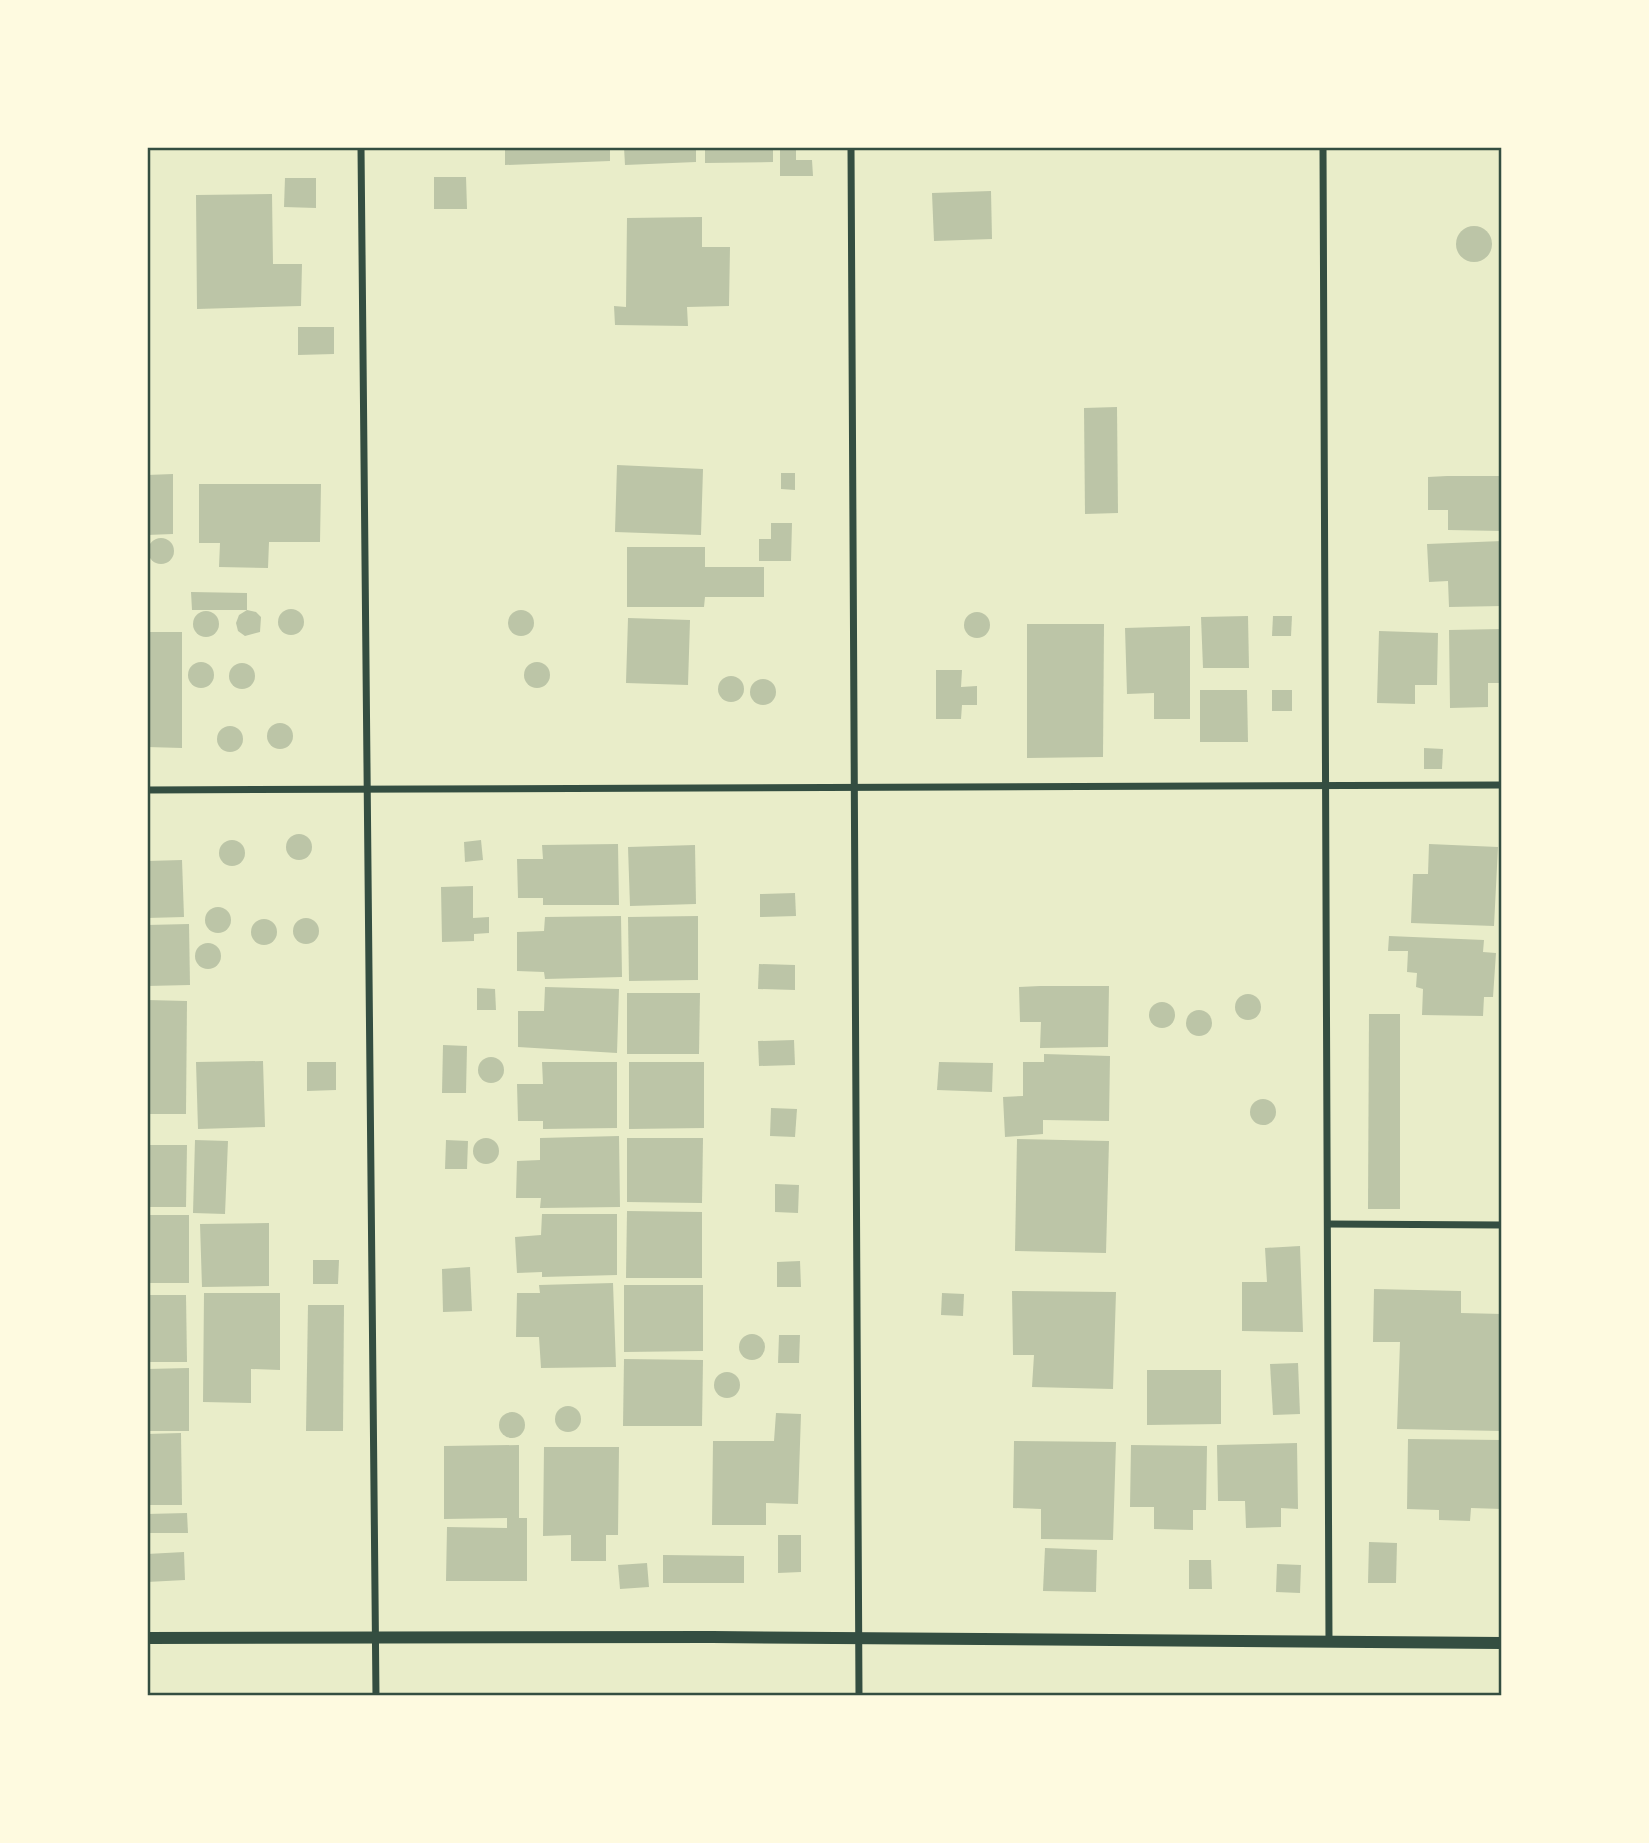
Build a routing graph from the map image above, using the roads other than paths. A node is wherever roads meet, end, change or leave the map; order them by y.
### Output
1 (361, 147) edge
2 (851, 147) edge
3 (1323, 147) edge
4 (1502, 785) edge
5 (1327, 786) junction
6 (855, 788) junction
7 (368, 789) junction
8 (147, 790) edge
9 (1328, 1224) junction
10 (1502, 1225) edge
11 (147, 1638) edge
12 (375, 1639) junction
13 (859, 1639) junction
14 (1329, 1642) junction
15 (1502, 1643) edge
16 (376, 1696) edge
17 (859, 1696) edge

1 - 7 street
2 - 6 street
3 - 5 street
4 - 5 street
5 - 6 street
5 - 9 street
6 - 7 street
6 - 13 street
7 - 8 street
7 - 12 street
9 - 10 street
9 - 14 street
11 - 12 street
12 - 13 street
12 - 16 street
13 - 14 street
13 - 17 street
14 - 15 street

